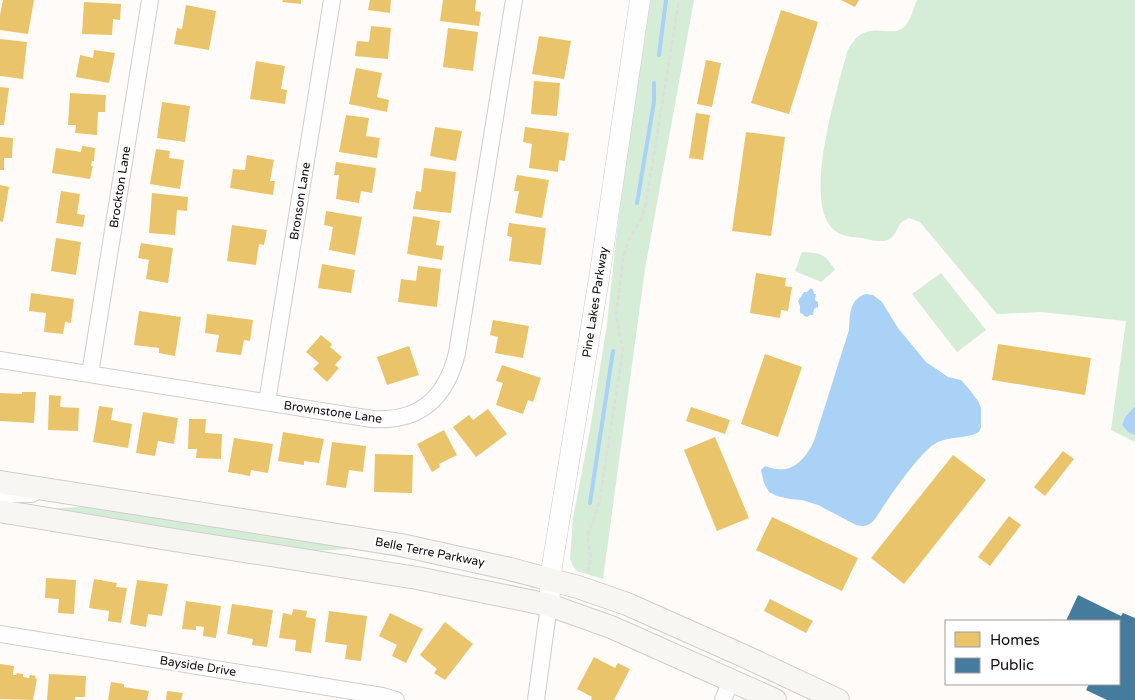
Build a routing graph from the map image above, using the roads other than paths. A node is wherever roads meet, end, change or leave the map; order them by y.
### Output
1 (150, 0) edge
2 (332, 0) edge
3 (514, 0) edge
4 (640, 0) edge
5 (0, 360) edge
6 (90, 374) junction
7 (267, 402) junction
8 (0, 482) edge
9 (57, 491) junction
10 (0, 494) edge
11 (0, 511) edge
12 (551, 580) junction
13 (549, 605) junction
14 (0, 634) edge
15 (727, 690) edge
16 (396, 700) edge
17 (536, 700) edge
18 (774, 700) edge
19 (838, 700) edge

1 - 6 street, Brockton Lane
2 - 7 street, Bronson Lane
3 - 7 street, Brownstone Lane
4 - 12 street, Pine Lakes Parkway
5 - 6 street, Brownstone Lane
6 - 7 street, Brownstone Lane
8 - 9 main road, Belle Terre Parkway
9 - 10 street
9 - 12 main road, Belle Terre Parkway
11 - 13 main road
12 - 13 street, Pine Lakes Parkway
12 - 19 main road, Belle Terre Parkway
13 - 15 main road
13 - 17 street
14 - 16 street, Bayside Drive
15 - 18 main road

